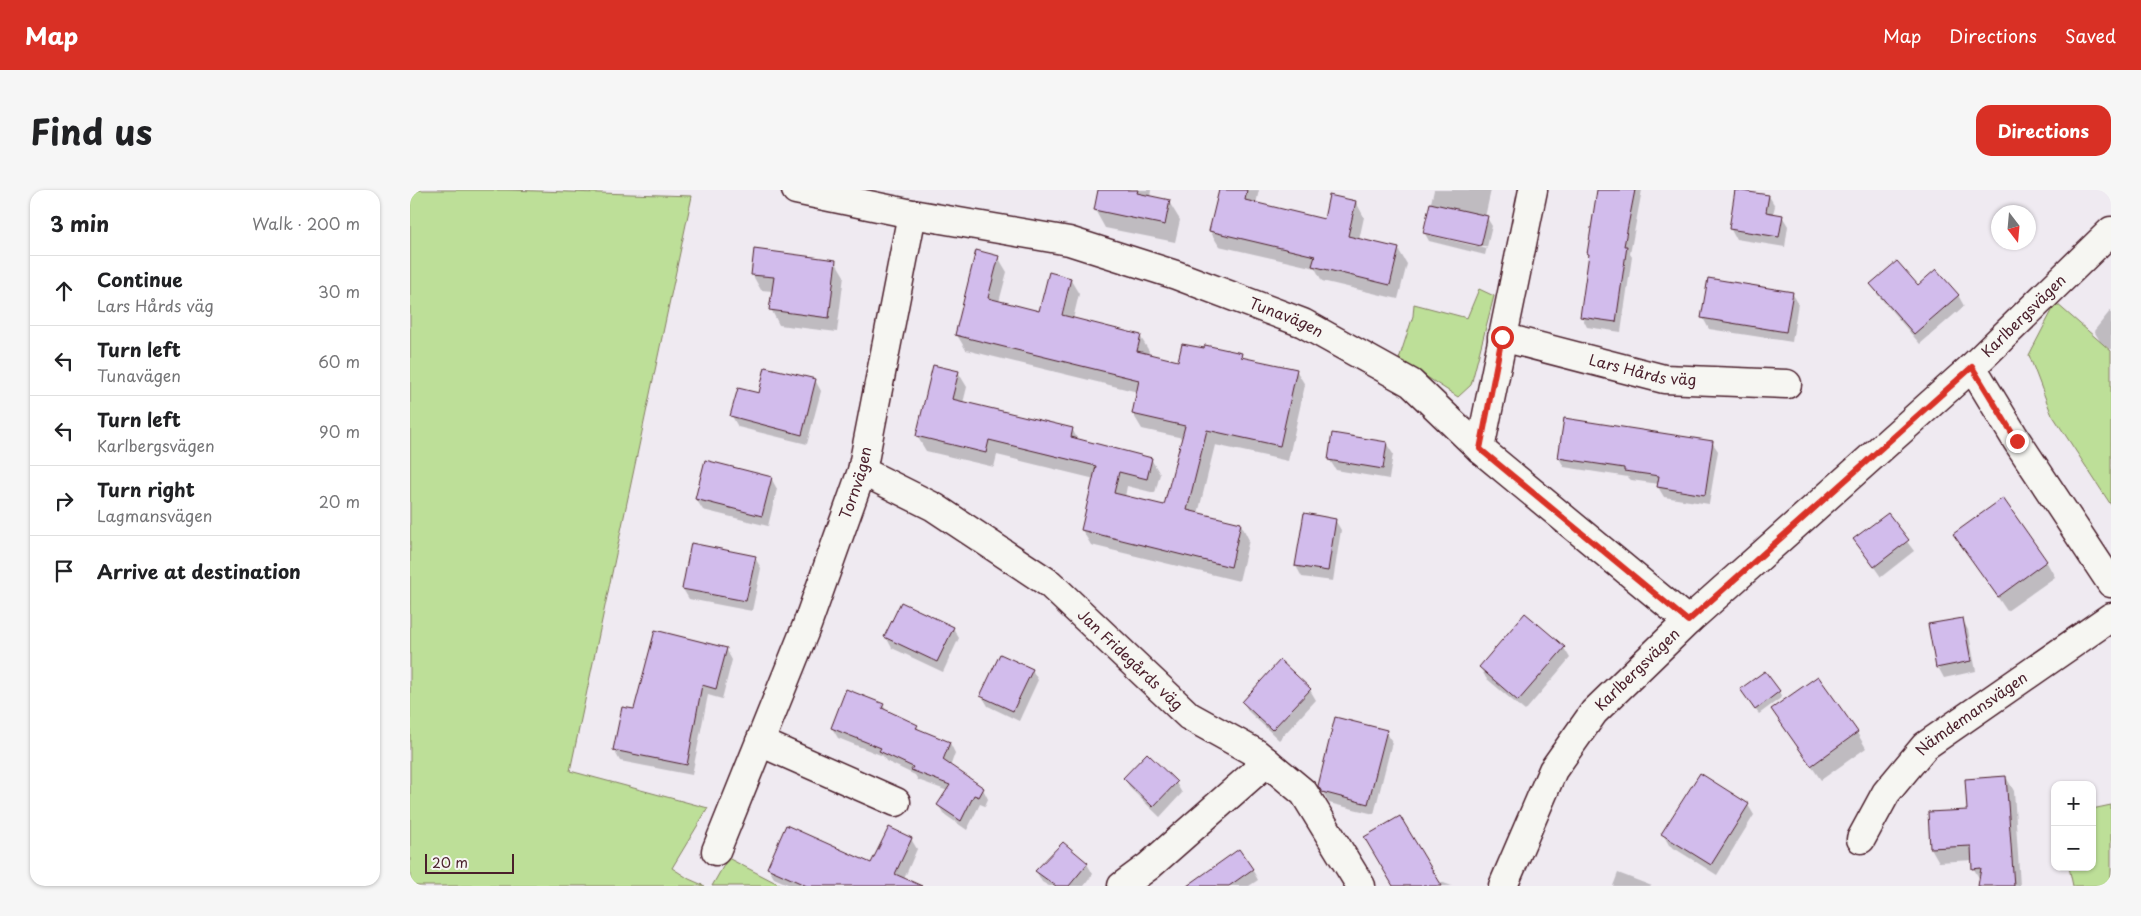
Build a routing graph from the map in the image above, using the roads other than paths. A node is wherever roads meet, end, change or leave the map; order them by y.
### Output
1 (796, 190) edge
2 (1533, 190) edge
3 (912, 214) junction
4 (2111, 231) edge
5 (1502, 337) junction
6 (1972, 367) junction
7 (1787, 384) dead end
8 (1480, 449) junction
9 (862, 472) junction
10 (2111, 583) edge
11 (2111, 617) edge
12 (1688, 621) junction
13 (760, 742) junction
14 (1267, 762) junction
15 (896, 802) dead end
16 (1861, 839) dead end
17 (716, 851) dead end
18 (1122, 886) edge
19 (1361, 886) edge
20 (1503, 886) edge

1 - 3 street, Tunavägen
2 - 5 street
3 - 8 street, Tunavägen
3 - 9 street, Tornvägen
4 - 6 street, Karlbergsvägen
5 - 7 street, Lars Hårds väg
5 - 8 street
6 - 10 street
6 - 12 street, Karlbergsvägen
8 - 12 street, Tunavägen
9 - 13 street, Tornvägen
9 - 14 street, Jan Fridegårds väg
11 - 16 street, Nämdemansvägen
12 - 20 street, Karlbergsvägen
13 - 15 street
13 - 17 street, Tornvägen
14 - 18 street
14 - 19 street, Jan Fridegårds väg

